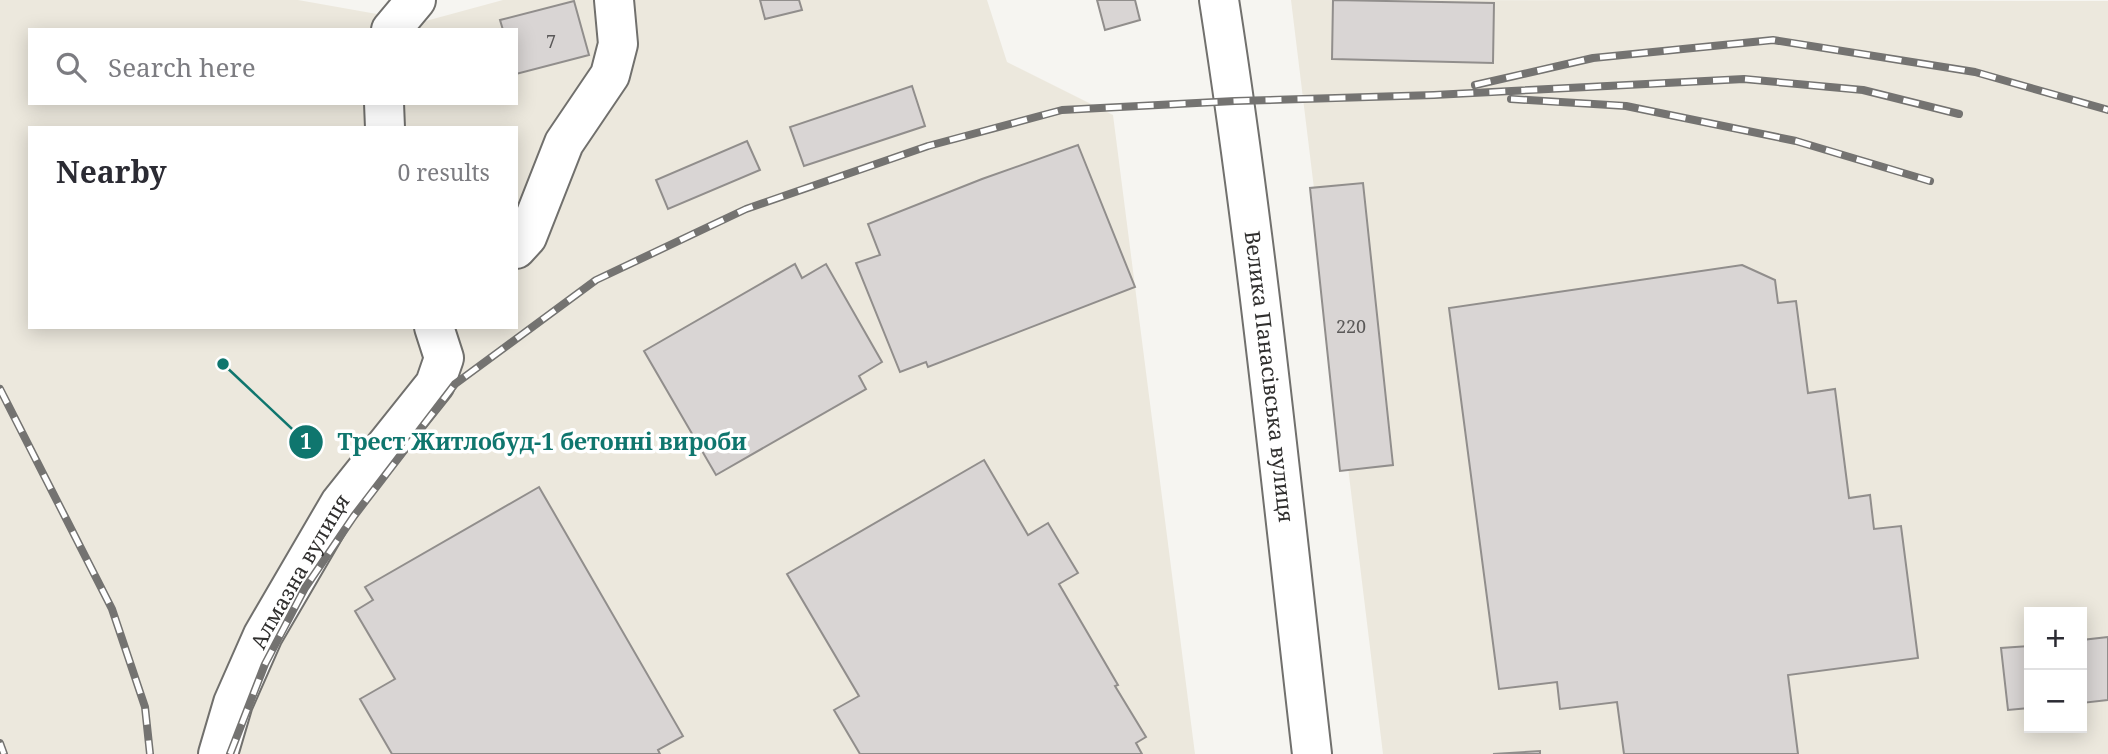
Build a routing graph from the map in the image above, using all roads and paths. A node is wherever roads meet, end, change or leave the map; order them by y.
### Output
1 (416, 0) edge
2 (614, 0) edge
3 (1219, 0) edge
4 (393, 28) edge
5 (384, 105) edge
6 (385, 126) edge
7 (518, 247) edge
8 (435, 330) edge
9 (218, 754) edge
10 (1312, 754) edge

1 - 4 street
2 - 7 street
3 - 10 street, Велика Панасівська вулиця
5 - 6 street
8 - 9 street, Алмазна вулиця

